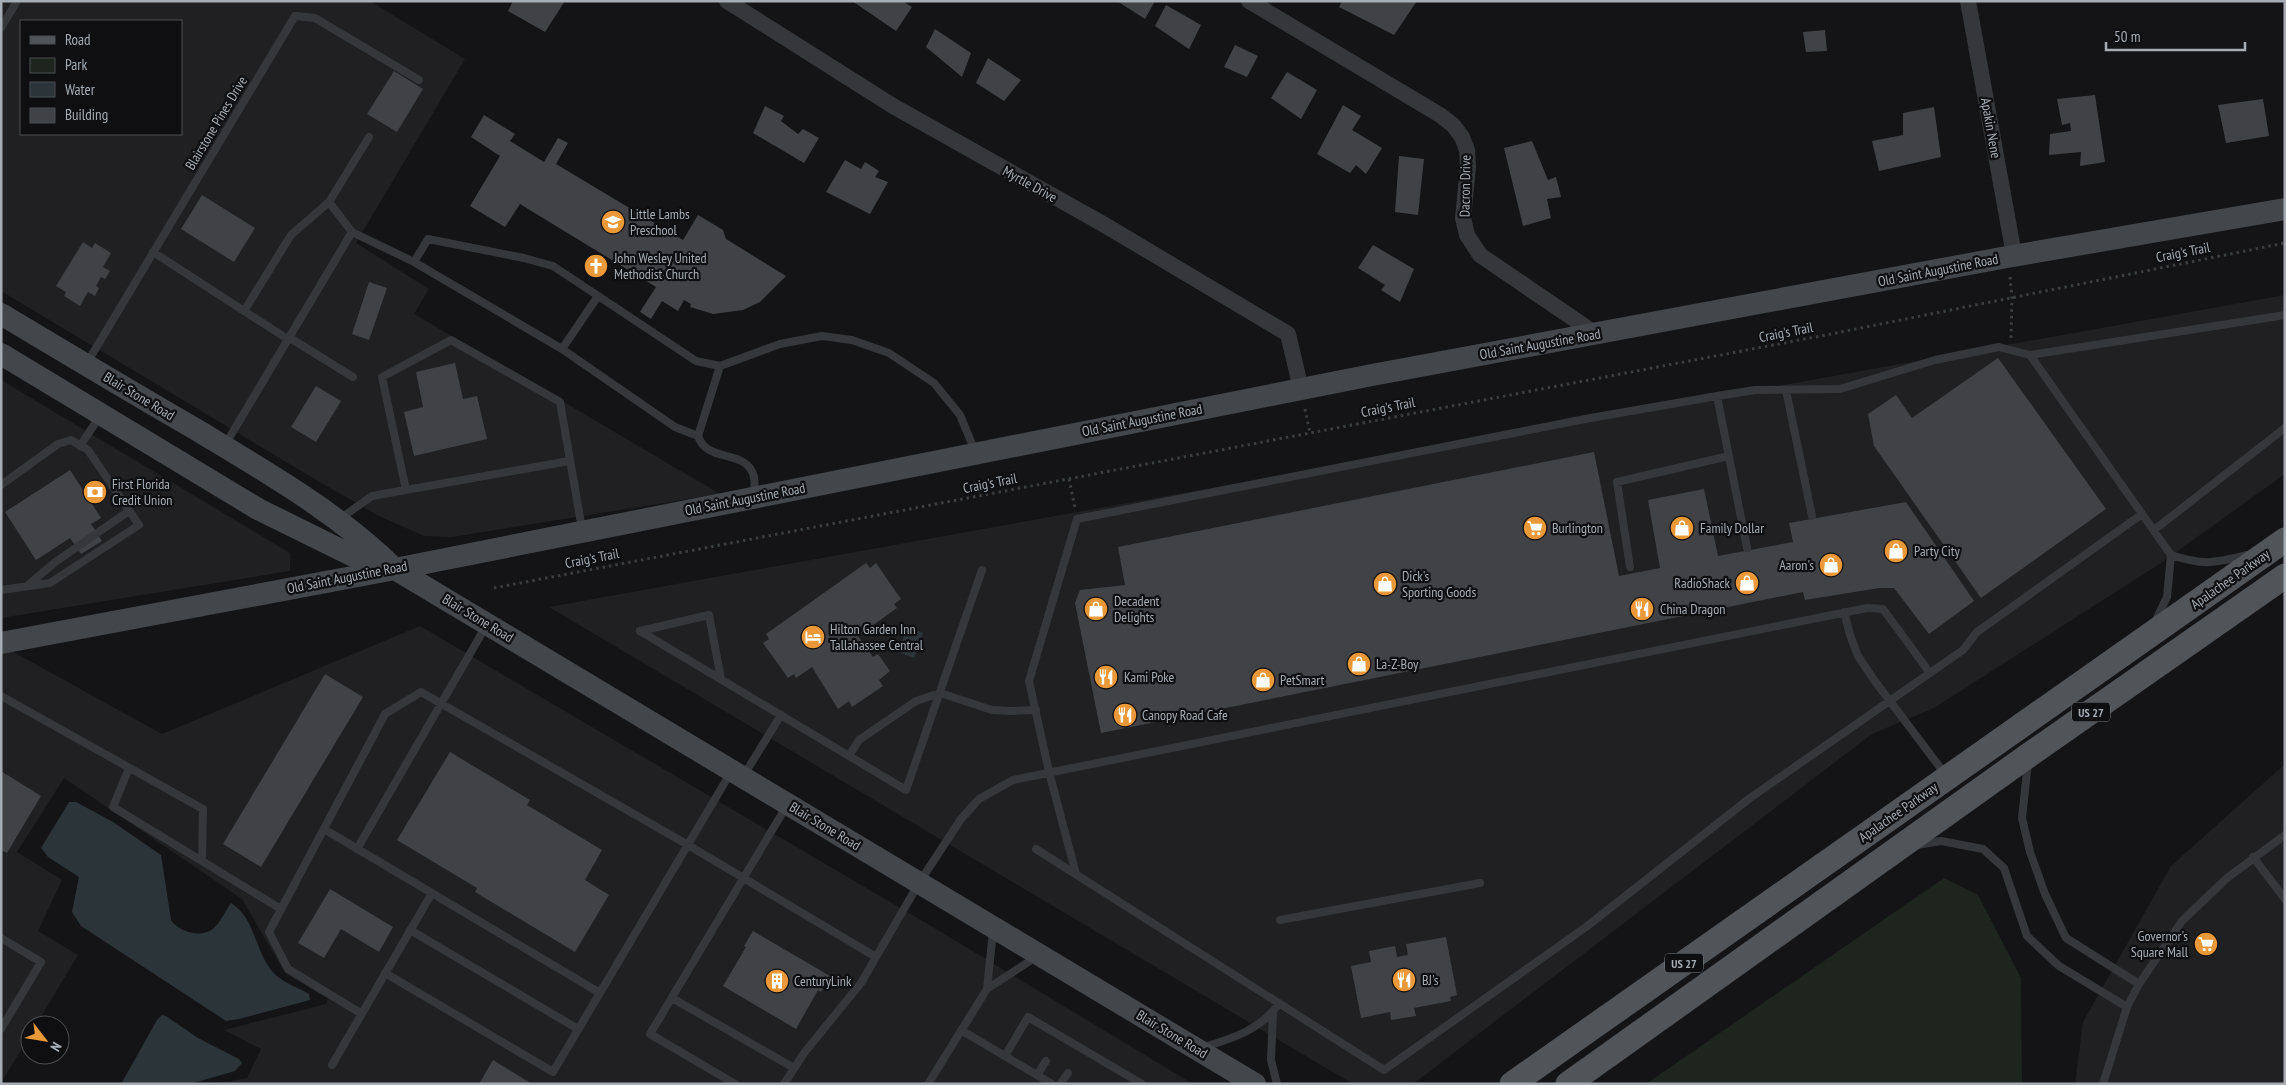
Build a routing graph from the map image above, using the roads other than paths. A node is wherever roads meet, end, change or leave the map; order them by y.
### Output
1 (17, 1) edge
2 (727, 1) edge
3 (1249, 1) edge
4 (1968, 1) edge
5 (1, 28) edge
6 (419, 80) dead end
7 (369, 137) dead end
8 (329, 202) junction
9 (2285, 209) edge
10 (352, 232) junction
11 (153, 252) junction
12 (2011, 256) junction
13 (414, 262) junction
14 (598, 296) junction
15 (244, 311) junction
16 (1, 314) edge
17 (2285, 315) edge
18 (1596, 334) junction
19 (290, 339) junction
20 (562, 348) junction
21 (2030, 355) junction
22 (3, 360) edge
23 (86, 365) junction
24 (720, 366) junction
25 (353, 377) dead end
26 (119, 384) junction
27 (1300, 389) junction
28 (1786, 390) junction
29 (68, 394) junction
30 (1717, 396) junction
31 (101, 414) junction
32 (2285, 428) edge
33 (698, 436) junction
34 (80, 446) junction
35 (224, 447) junction
36 (975, 453) junction
37 (1729, 456) junction
38 (569, 461) junction
39 (1, 485) edge
40 (406, 490) junction
41 (755, 497) junction
42 (129, 511) junction
43 (2142, 514) junction
44 (1812, 516) dead end
45 (339, 519) junction
46 (2154, 530) junction
47 (582, 531) junction
48 (2278, 545) edge
49 (1747, 548) dead end
50 (2171, 555) junction
51 (1630, 568) dead end
52 (395, 569) junction
53 (982, 570) dead end
54 (2285, 576) edge
55 (27, 586) junction
56 (1, 590) edge
57 (1844, 612) junction
58 (487, 624) junction
59 (2148, 635) junction
60 (1, 643) edge
61 (1930, 673) junction
62 (721, 679) junction
63 (940, 693) junction
64 (1, 696) edge
65 (1890, 701) junction
66 (441, 704) junction
67 (1036, 710) junction
68 (781, 715) junction
69 (2029, 755) junction
70 (849, 756) junction
71 (130, 768) junction
72 (1049, 772) junction
73 (737, 774) junction
74 (1947, 777) junction
75 (788, 804) junction
76 (324, 829) junction
77 (2285, 835) edge
78 (688, 845) junction
79 (357, 849) junction
80 (1036, 849) dead end
81 (1898, 849) junction
82 (2253, 857) junction
83 (202, 861) junction
84 (1076, 874) junction
85 (744, 878) junction
86 (1480, 882) dead end
87 (919, 883) junction
88 (432, 893) junction
89 (2285, 900) edge
90 (281, 909) junction
91 (1280, 920) dead end
92 (994, 927) junction
93 (410, 930) junction
94 (1, 938) edge
95 (1040, 955) junction
96 (876, 957) junction
97 (385, 973) junction
98 (2139, 984) junction
99 (987, 988) junction
100 (600, 993) junction
101 (672, 998) junction
102 (1279, 1003) junction
103 (2127, 1007) junction
104 (1273, 1013) junction
105 (362, 1014) junction
106 (1, 1029) edge
107 (578, 1029) junction
108 (961, 1030) junction
109 (1082, 1049) junction
110 (1197, 1049) junction
111 (1005, 1056) junction
112 (1078, 1056) dead end
113 (1046, 1061) dead end
114 (332, 1065) dead end
115 (794, 1068) junction
116 (1068, 1073) dead end
117 (1037, 1075) junction
118 (735, 1084) edge
119 (784, 1084) edge
120 (928, 1084) edge
121 (1052, 1084) edge
122 (1060, 1084) edge
123 (1142, 1084) edge
124 (1255, 1084) edge
125 (1277, 1084) edge
126 (1512, 1084) edge
127 (1568, 1084) edge
128 (2103, 1084) edge

1 - 5 lane
2 - 27 street, Myrtle Drive
3 - 18 street, Dacron Drive
4 - 12 street, Apakin Nene
6 - 11 lane, Blairstone Pines Drive
7 - 8 lane
8 - 10 lane
8 - 15 lane
9 - 12 street, Old Saint Augustine Road
10 - 13 lane
10 - 19 lane
11 - 15 lane
11 - 23 lane, Blairstone Pines Drive
12 - 18 street, Old Saint Augustine Road
13 - 14 lane
13 - 20 lane
14 - 20 lane
14 - 24 lane
15 - 19 lane
16 - 23 street, Blair Stone Road
17 - 21 lane
18 - 27 street, Old Saint Augustine Road
19 - 25 lane
19 - 35 lane
20 - 33 lane
21 - 28 lane
21 - 43 lane
22 - 29 street, Blair Stone Road
23 - 26 street, Blair Stone Road
23 - 29 street
24 - 33 lane
24 - 36 lane
26 - 31 street
26 - 35 street, Blair Stone Road
27 - 36 street, Old Saint Augustine Road
28 - 30 lane
28 - 44 lane
29 - 31 street, Blair Stone Road
30 - 37 lane
30 - 67 lane
31 - 34 lane
31 - 52 street, Blair Stone Road
32 - 46 lane
33 - 41 lane
34 - 39 lane
34 - 42 lane
35 - 45 street, Blair Stone Road
36 - 41 street, Old Saint Augustine Road
37 - 49 lane
37 - 51 lane
38 - 40 lane
38 - 40 lane
38 - 47 lane
40 - 45 lane
41 - 47 street, Old Saint Augustine Road
42 - 55 lane
42 - 55 lane
43 - 46 lane
43 - 61 lane
45 - 52 street, Blair Stone Road
46 - 50 lane
47 - 52 street, Old Saint Augustine Road
48 - 50 lane
48 - 59 main road, Apalachee Parkway / US 27
50 - 59 lane
52 - 58 street, Blair Stone Road
52 - 60 street, Old Saint Augustine Road
53 - 63 lane
54 - 69 main road, US 27
55 - 56 lane
57 - 61 lane
57 - 65 lane
57 - 72 lane
58 - 66 lane
58 - 73 street, Blair Stone Road
59 - 74 main road, Apalachee Parkway / US 27
61 - 65 lane
62 - 62 lane
62 - 68 lane
63 - 67 lane
63 - 70 lane
63 - 70 lane
64 - 71 lane
65 - 74 lane
65 - 102 lane
66 - 76 lane
66 - 78 lane
66 - 79 lane
67 - 72 lane
68 - 70 lane
68 - 73 lane
69 - 81 main road, US 27
69 - 98 lane
71 - 83 lane
71 - 83 lane
72 - 84 lane
72 - 87 lane
73 - 75 street, Blair Stone Road
73 - 78 lane
74 - 126 main road, Apalachee Parkway / US 27
75 - 85 lane
75 - 87 street, Blair Stone Road
76 - 79 lane
76 - 90 lane
77 - 82 lane
78 - 85 lane
78 - 100 lane
79 - 88 lane
80 - 84 lane
81 - 103 lane
81 - 127 main road, US 27
82 - 89 lane
82 - 98 lane
83 - 90 lane
84 - 102 lane
85 - 96 lane
85 - 101 lane
86 - 91 lane
87 - 92 street, Blair Stone Road
87 - 96 lane
88 - 93 lane
88 - 100 lane
90 - 105 lane
92 - 95 street, Blair Stone Road
92 - 99 lane
93 - 97 lane
93 - 107 lane
94 - 106 lane
95 - 99 lane
95 - 110 street, Blair Stone Road
96 - 115 lane
97 - 105 lane
97 - 107 lane
98 - 103 lane
99 - 108 lane
100 - 107 lane
101 - 115 lane
101 - 118 lane
102 - 104 lane
103 - 128 lane
104 - 110 lane
104 - 125 lane
105 - 114 lane
108 - 111 lane
108 - 120 lane
109 - 111 lane
109 - 112 lane
109 - 123 lane
110 - 124 street, Blair Stone Road
111 - 117 lane
113 - 117 lane
115 - 119 lane
116 - 122 lane
117 - 121 lane

